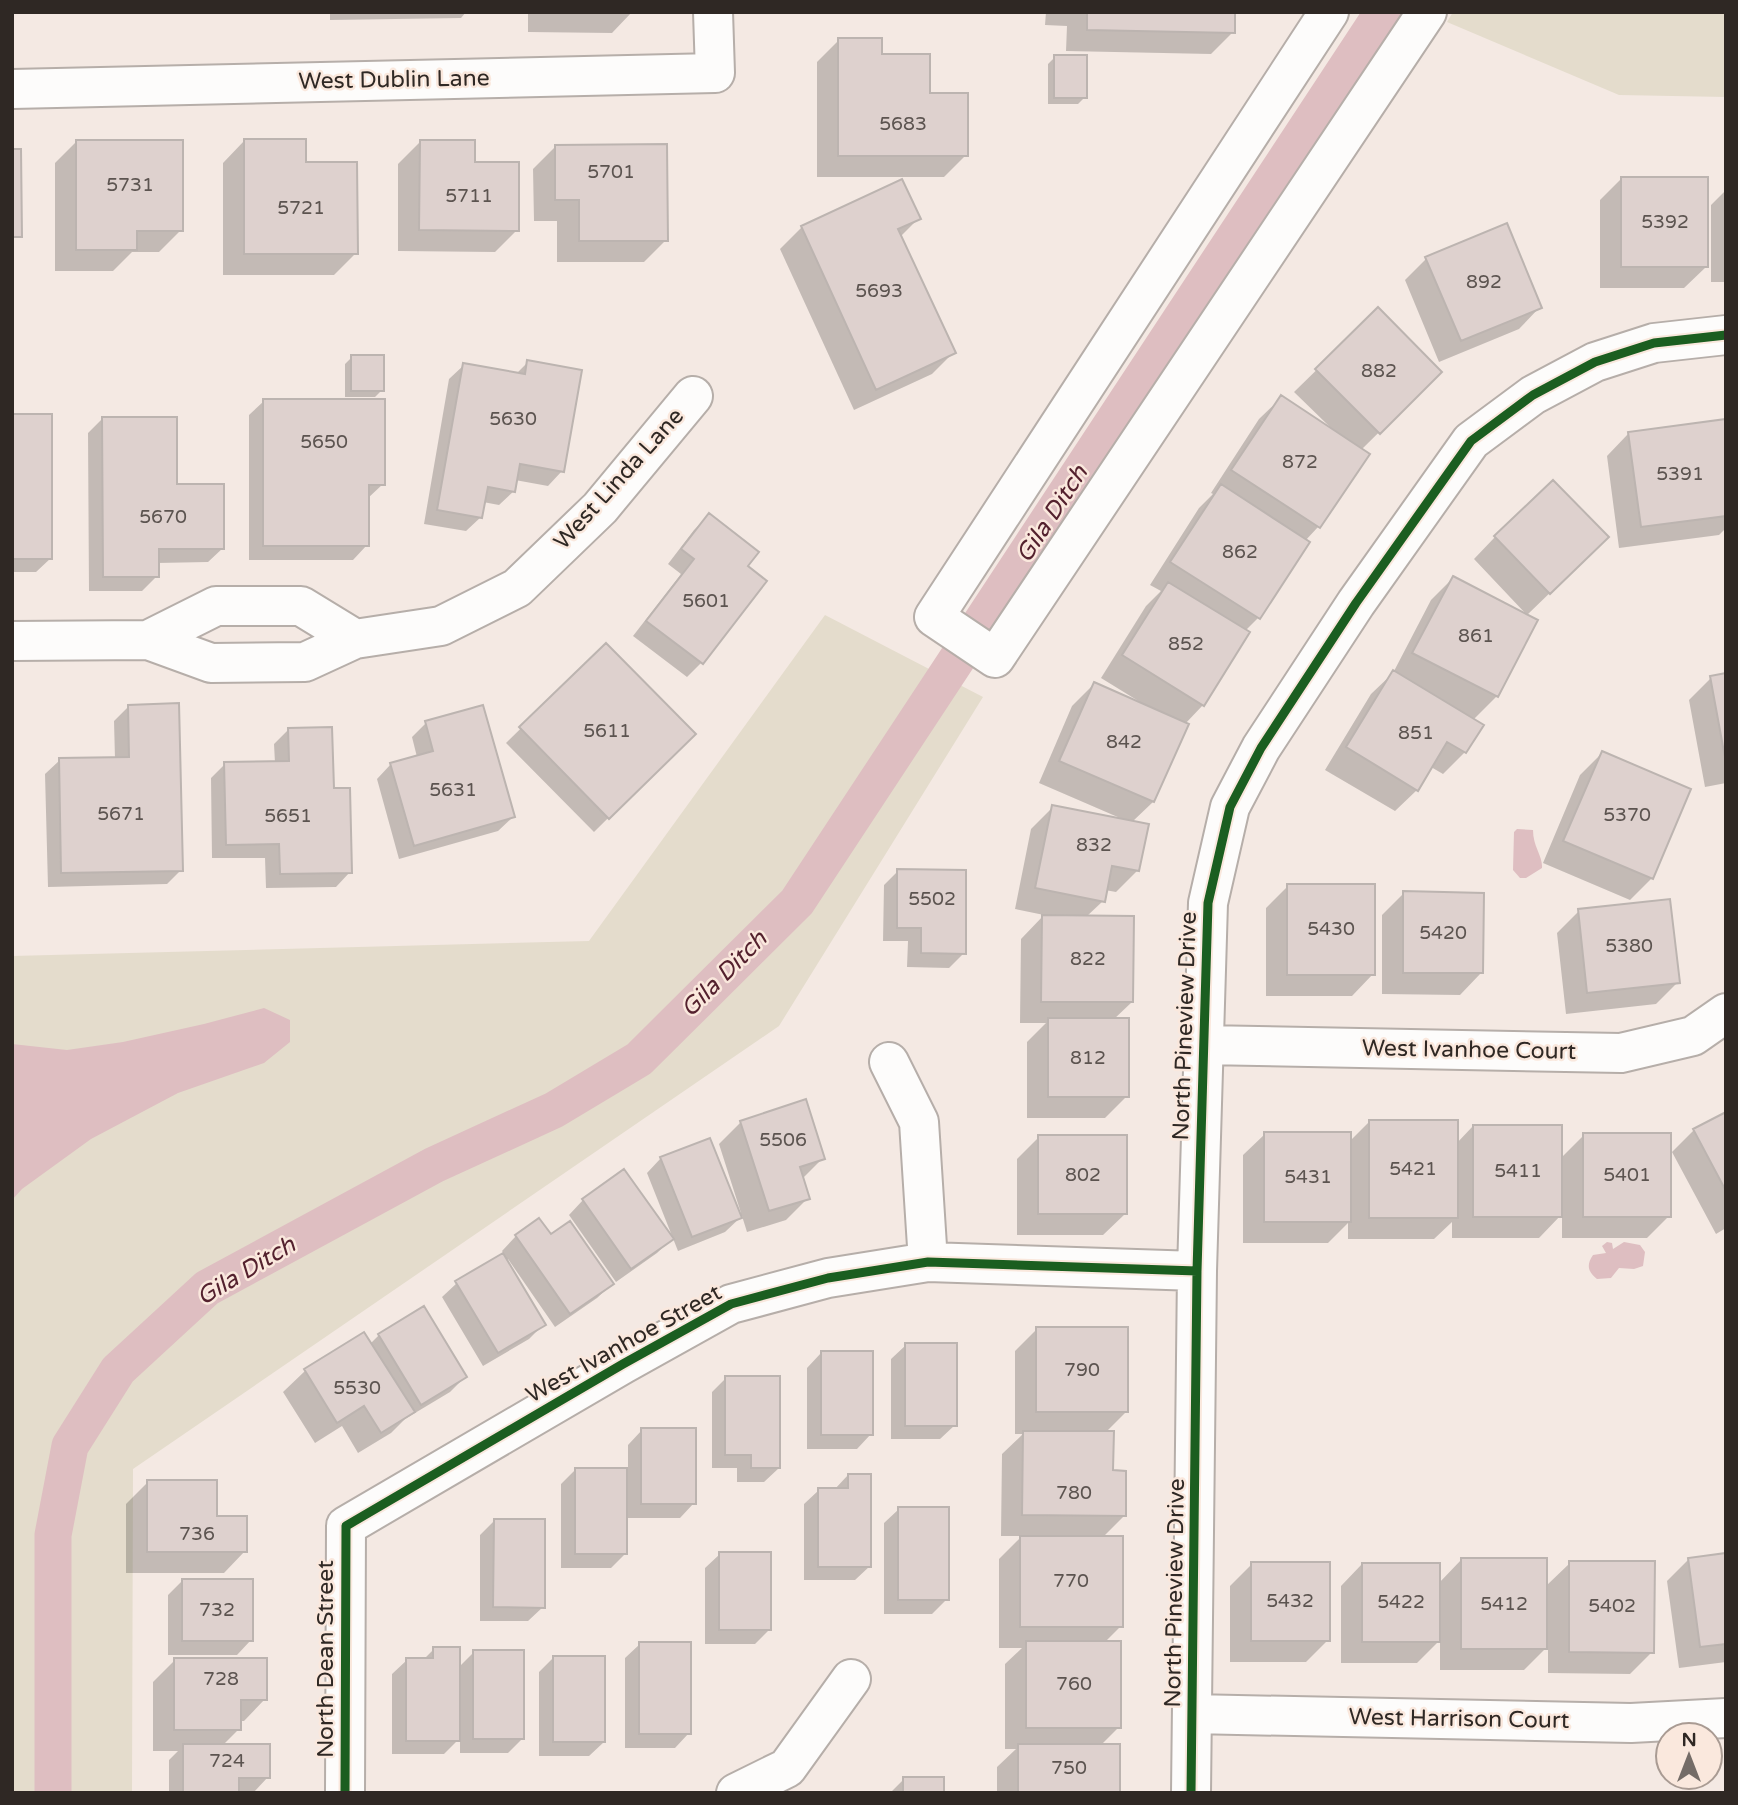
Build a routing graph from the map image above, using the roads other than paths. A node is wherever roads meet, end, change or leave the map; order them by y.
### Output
1 (713, 12) edge
2 (1329, 12) edge
3 (1427, 12) edge
4 (12, 89) edge
5 (1726, 335) edge
6 (693, 396) dead end
7 (355, 639) junction
8 (148, 640) junction
9 (12, 641) edge
10 (1726, 1013) edge
11 (1203, 1045) junction
12 (889, 1062) dead end
13 (928, 1262) junction
14 (1197, 1271) junction
15 (346, 1526) joint
16 (851, 1679) dead end
17 (1192, 1714) junction
18 (1726, 1718) edge
19 (345, 1793) edge
20 (736, 1793) edge
21 (1191, 1793) edge

1 - 4 street, West Dublin Lane
2 - 3 street
5 - 11 street, North Pineview Drive
6 - 7 street, West Linda Lane
7 - 8 street, West Linda Lane
7 - 8 street, West Linda Lane
8 - 9 street, West Linda Lane
10 - 11 street, West Ivanhoe Court
11 - 14 street, North Pineview Drive
12 - 13 street
13 - 14 street, West Ivanhoe Street
13 - 15 street, West Ivanhoe Street
14 - 17 street, North Pineview Drive
15 - 19 street, North Dean Street
16 - 20 street
17 - 18 street, West Harrison Court
17 - 21 street, North Pineview Drive

